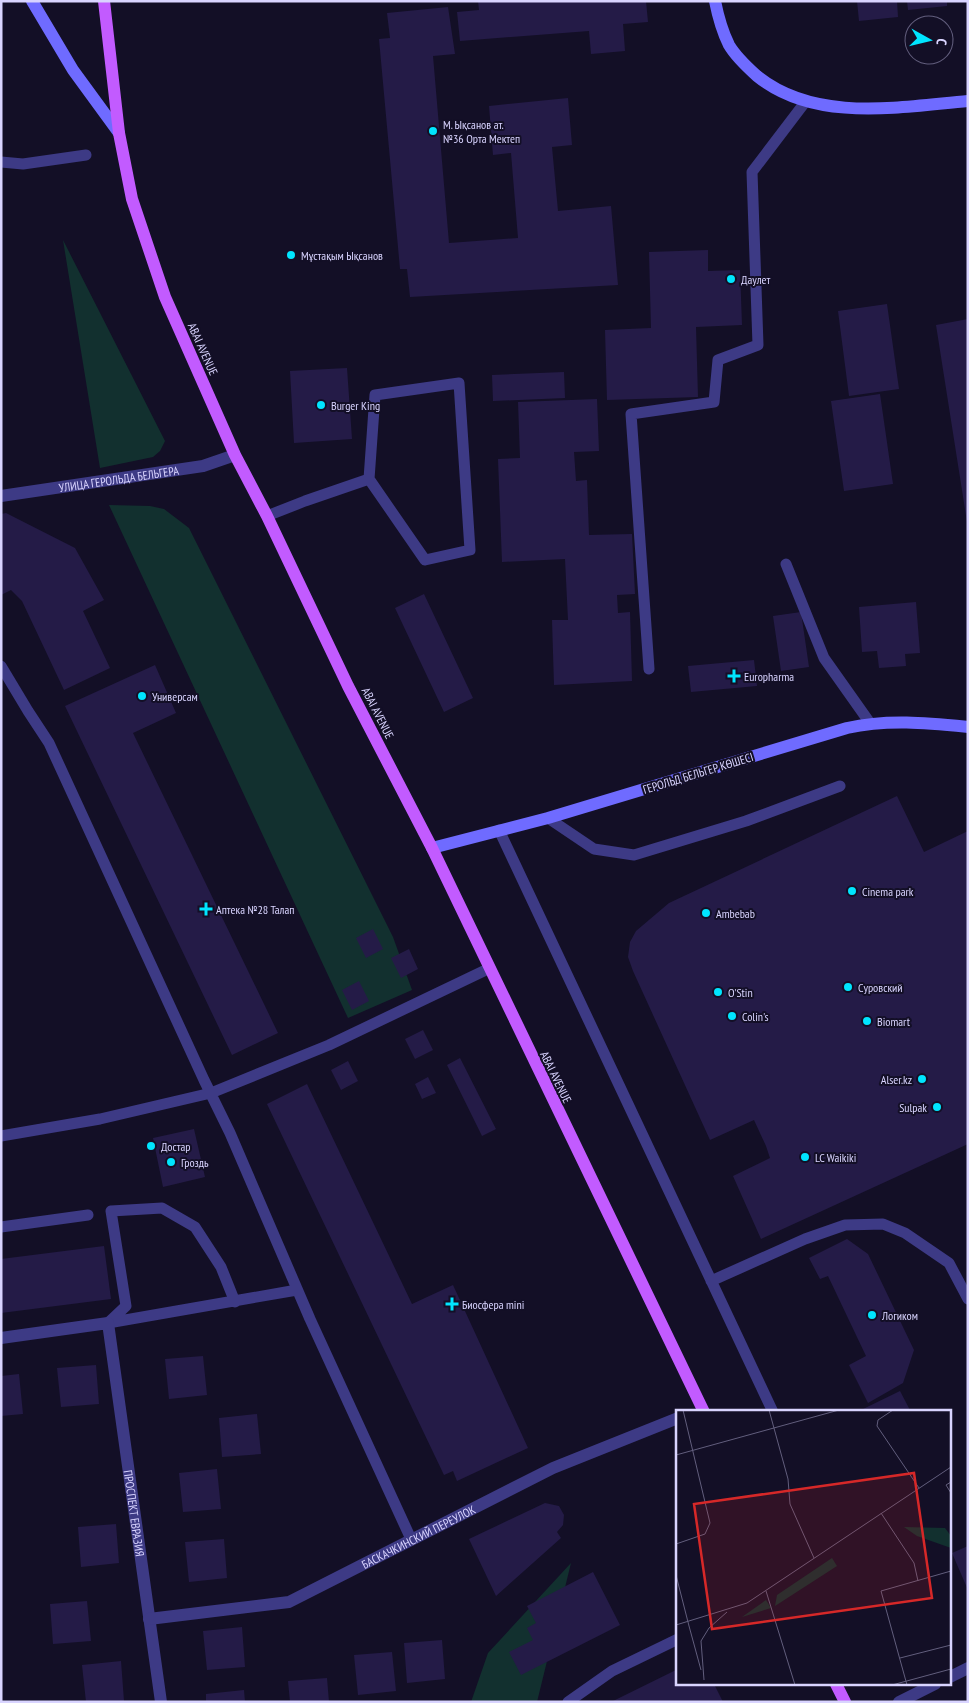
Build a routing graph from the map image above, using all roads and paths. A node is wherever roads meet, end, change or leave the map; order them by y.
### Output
1 (32, 1) edge
2 (104, 1) edge
3 (715, 1) edge
4 (806, 101) junction
5 (968, 101) edge
6 (119, 133) junction
7 (86, 155) dead end
8 (1, 162) edge
9 (235, 455) junction
10 (369, 479) junction
11 (1, 496) edge
12 (267, 516) junction
13 (786, 564) dead end
14 (1, 666) edge
15 (650, 669) dead end
16 (870, 723) junction
17 (968, 727) edge
18 (840, 786) dead end
19 (548, 818) junction
20 (500, 830) junction
21 (432, 848) junction
22 (490, 968) junction
23 (210, 1093) junction
24 (1, 1136) edge
25 (88, 1215) dead end
26 (1, 1227) edge
27 (711, 1281) junction
28 (297, 1290) junction
29 (967, 1295) edge
30 (235, 1302) junction
31 (108, 1324) junction
32 (1, 1338) edge
33 (700, 1410) edge
34 (771, 1410) edge
35 (676, 1419) edge
36 (411, 1539) junction
37 (149, 1619) junction
38 (676, 1640) edge
39 (968, 1668) edge
40 (952, 1676) edge
41 (837, 1686) edge
42 (931, 1686) edge
43 (161, 1702) edge
44 (568, 1702) edge
45 (845, 1702) edge
46 (899, 1702) edge

1 - 6 street
2 - 6 main road, ABAI AVENUE
3 - 4 street
4 - 5 street
4 - 15 lane
6 - 9 main road, ABAI AVENUE
7 - 8 lane
9 - 11 street, УЛИЦА ГЕРОЛЬДА БЕЛЬГЕРА
9 - 12 main road, ABAI AVENUE
10 - 10 lane
10 - 12 lane
12 - 21 main road, ABAI AVENUE
13 - 16 lane
14 - 23 lane
16 - 17 street, ГЕРОЛЬД БЕЛЬГЕР КӨШЕСІ
16 - 19 street, ГЕРОЛЬД БЕЛЬГЕР КӨШЕСІ
18 - 19 lane
19 - 20 street, ГЕРОЛЬД БЕЛЬГЕР КӨШЕСІ
20 - 21 street, ГЕРОЛЬД БЕЛЬГЕР КӨШЕСІ
20 - 27 lane
21 - 22 main road, ABAI AVENUE
22 - 23 lane
22 - 33 main road, ABAI AVENUE
23 - 24 lane
23 - 28 lane
25 - 26 lane
27 - 29 lane
27 - 34 lane
28 - 30 lane
28 - 36 lane
30 - 31 lane
30 - 31 lane
31 - 32 street
31 - 37 street, ПРОСПЕКТ ЕВРАЗИЯ
35 - 36 street, БАСКАЧКИНСКИЙ ПЕРЕУЛОК
36 - 37 street, БАСКАЧКИНСКИЙ ПЕРЕУЛОК
37 - 43 street, ПРОСПЕКТ ЕВРАЗИЯ
38 - 44 lane
39 - 40 street
41 - 45 main road
42 - 46 street

